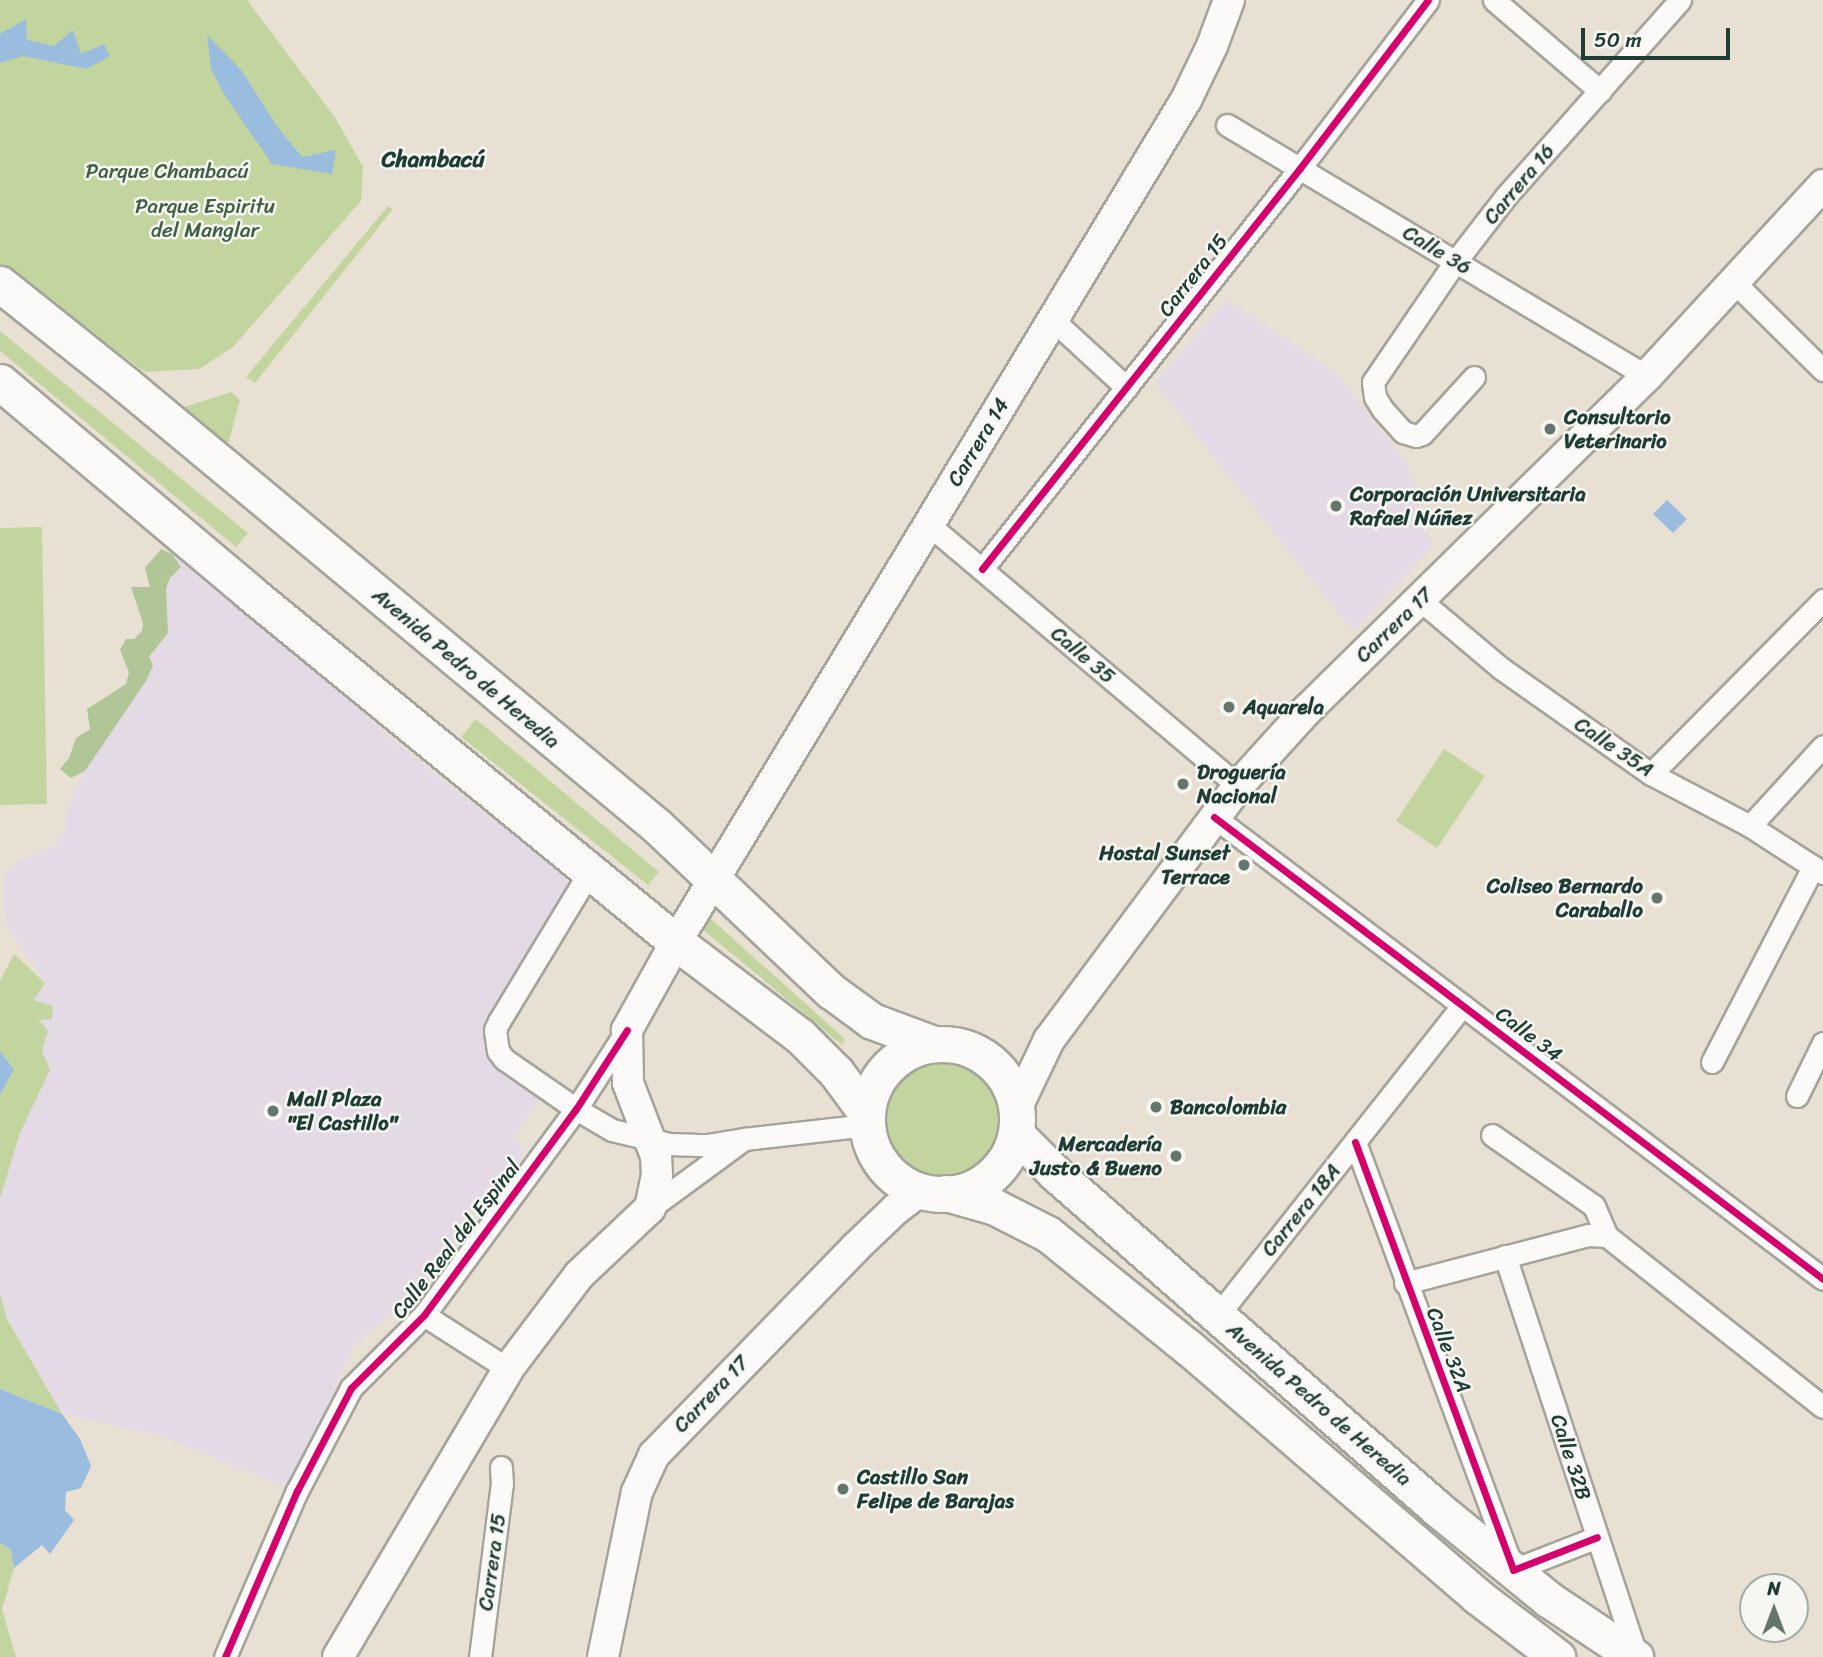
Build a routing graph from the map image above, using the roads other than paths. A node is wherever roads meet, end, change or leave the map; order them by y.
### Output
1 (1229, 0) edge
2 (1428, 0) edge
3 (1494, 0) edge
4 (1680, 0) edge
5 (1600, 91) junction
6 (1227, 125) dead end
7 (1300, 168) junction
8 (1823, 185) edge
9 (1455, 262) junction
10 (1735, 283) junction
11 (0, 284) edge
12 (1053, 320) junction
13 (1823, 370) edge
14 (1647, 376) junction
15 (1474, 377) dead end
16 (0, 382) edge
17 (1127, 388) junction
18 (929, 524) junction
19 (982, 569) junction
20 (1420, 600) junction
21 (1823, 600) edge
22 (1823, 746) edge
23 (1651, 774) junction
24 (1238, 786) junction
25 (1214, 817) junction
26 (1750, 826) junction
27 (1818, 870) edge
28 (590, 871) junction
29 (715, 879) junction
30 (676, 943) junction
31 (1462, 1006) junction
32 (627, 1030) junction
33 (1823, 1043) edge
34 (934, 1044) junction
35 (1712, 1062) dead end
36 (1797, 1096) dead end
37 (576, 1110) junction
38 (867, 1119) junction
39 (1016, 1120) junction
40 (1492, 1135) dead end
41 (744, 1139) junction
42 (652, 1141) junction
43 (1354, 1142) junction
44 (934, 1192) junction
45 (649, 1208) junction
46 (1607, 1236) junction
47 (1505, 1256) junction
48 (1823, 1279) edge
49 (1405, 1283) junction
50 (424, 1315) junction
51 (1217, 1315) junction
52 (508, 1369) junction
53 (1823, 1407) edge
54 (501, 1467) dead end
55 (1597, 1537) junction
56 (1513, 1570) junction
57 (225, 1657) edge
58 (338, 1657) edge
59 (480, 1657) edge
60 (603, 1657) edge
61 (1557, 1657) edge
62 (1636, 1657) edge

1 - 12 main road, Carrera 14
2 - 7 street, Carrera 15
3 - 5 street
4 - 5 street, Carrera 16
5 - 9 street, Carrera 16
6 - 7 street, Calle 36
7 - 9 street, Calle 36
7 - 17 street, Carrera 15
8 - 10 main road, Carrera 17
9 - 14 street, Calle 36
9 - 15 street, Carrera 16
10 - 13 street
10 - 14 main road, Carrera 17
11 - 29 highway, Avenida Pedro de Heredia
12 - 17 street
12 - 18 main road, Carrera 14
14 - 20 main road, Carrera 17
16 - 28 highway
17 - 19 street, Carrera 15
18 - 19 street, Calle 35
18 - 29 main road, Carrera 14
19 - 24 street, Calle 35
20 - 23 street, Calle 35A
20 - 24 main road, Carrera 17
21 - 23 street
22 - 26 street
23 - 26 street, Calle 35A
24 - 25 main road, Carrera 17
25 - 31 street, Calle 34
25 - 39 main road, Carrera 17
26 - 27 street, Calle 35A
27 - 35 street
28 - 30 highway
28 - 37 street
29 - 30 main road, Calle Real del Espinal
29 - 34 highway, Avenida Pedro de Heredia
30 - 32 main road, Calle Real del Espinal
30 - 38 highway
31 - 43 street, Carrera 18A
31 - 48 street, Calle 34
32 - 37 street, Calle Real del Espinal
32 - 42 main road
33 - 36 street
34 - 38 highway
34 - 39 highway
37 - 42 street
37 - 50 street, Calle Real del Espinal
38 - 41 street
38 - 44 highway
39 - 44 highway
39 - 51 highway, Avenida Pedro de Heredia
40 - 46 street
41 - 42 street
41 - 45 street
42 - 45 main road
43 - 49 street, Calle 32A
43 - 51 street, Carrera 18A
44 - 60 main road, Carrera 17
44 - 61 highway, Avenida Pedro de Heredia
45 - 52 main road
46 - 47 street
46 - 53 street
47 - 49 street
47 - 55 street, Calle 32B
49 - 56 street, Calle 32A
50 - 52 street
50 - 57 street, Calle Real del Espinal
51 - 56 highway, Avenida Pedro de Heredia
52 - 58 main road
54 - 59 street, Carrera 15
55 - 56 street
55 - 62 street, Calle 32B
56 - 62 highway, Avenida Pedro de Heredia

